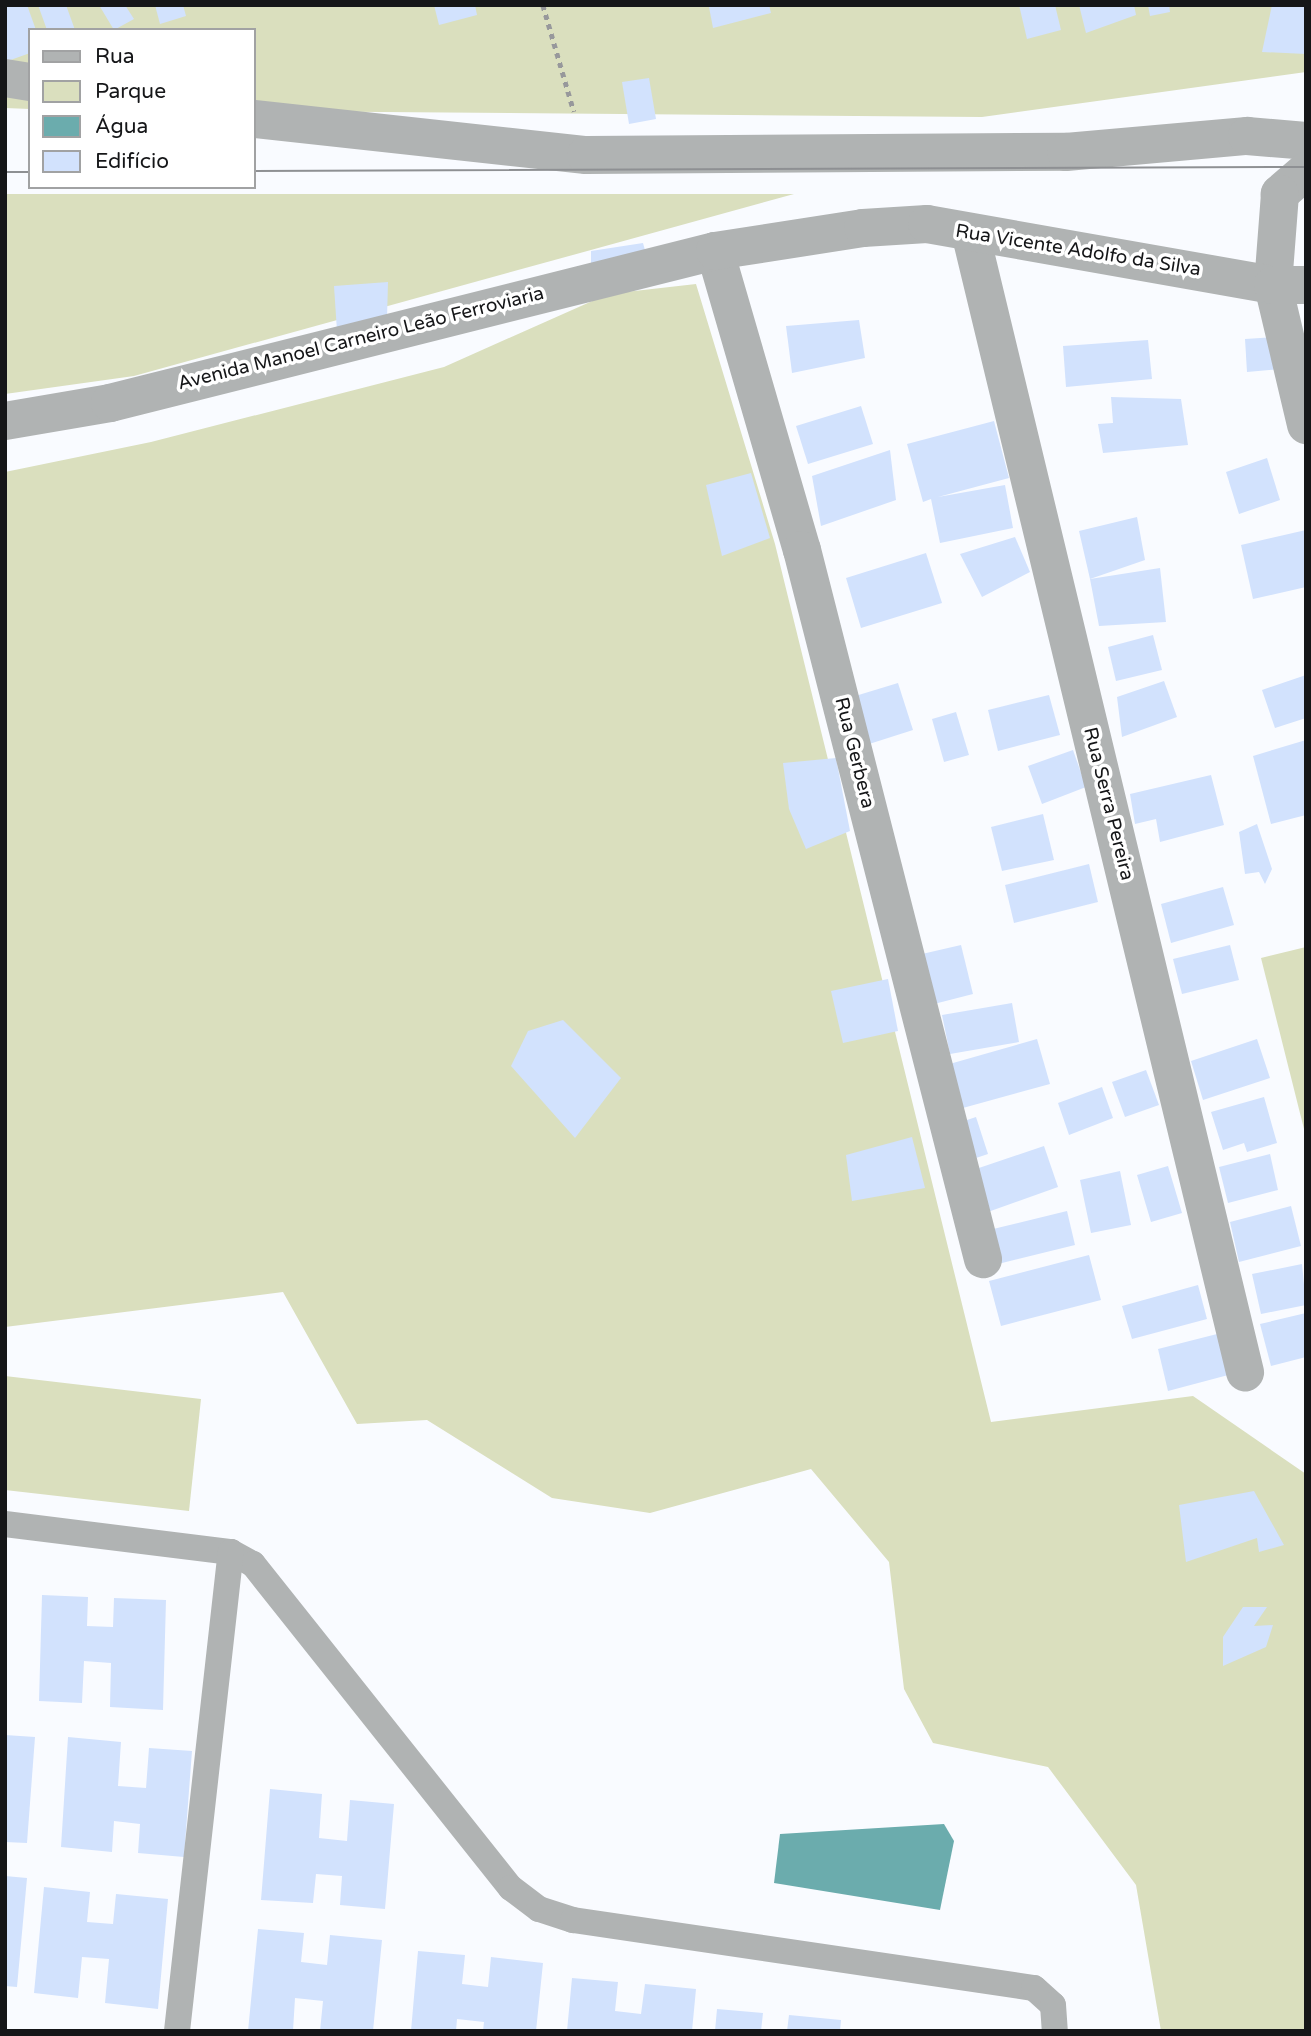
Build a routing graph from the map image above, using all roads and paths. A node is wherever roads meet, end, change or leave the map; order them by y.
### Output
1 (543, 5) edge
2 (5, 78) edge
3 (28, 82) edge
4 (256, 119) edge
5 (1306, 141) edge
6 (586, 155) junction
7 (1306, 171) edge
8 (971, 236) junction
9 (715, 251) junction
10 (1290, 285) edge
11 (5, 421) edge
12 (1306, 425) edge
13 (983, 1259) dead end
14 (1245, 1372) dead end
15 (5, 1524) edge
16 (231, 1552) junction
17 (177, 2031) edge
18 (1055, 2031) edge

1 - 6 path
2 - 3 street
4 - 6 street
5 - 6 street
7 - 10 street
8 - 9 street, Rua Vicente Adolfo da Silva
8 - 10 street, Rua Vicente Adolfo da Silva
8 - 14 street, Rua Serra Pereira
9 - 11 street, Avenida Manoel Carneiro Leão Ferroviaria
9 - 13 street, Rua Gerbera
10 - 12 street
15 - 16 lane
16 - 17 lane
16 - 18 lane

